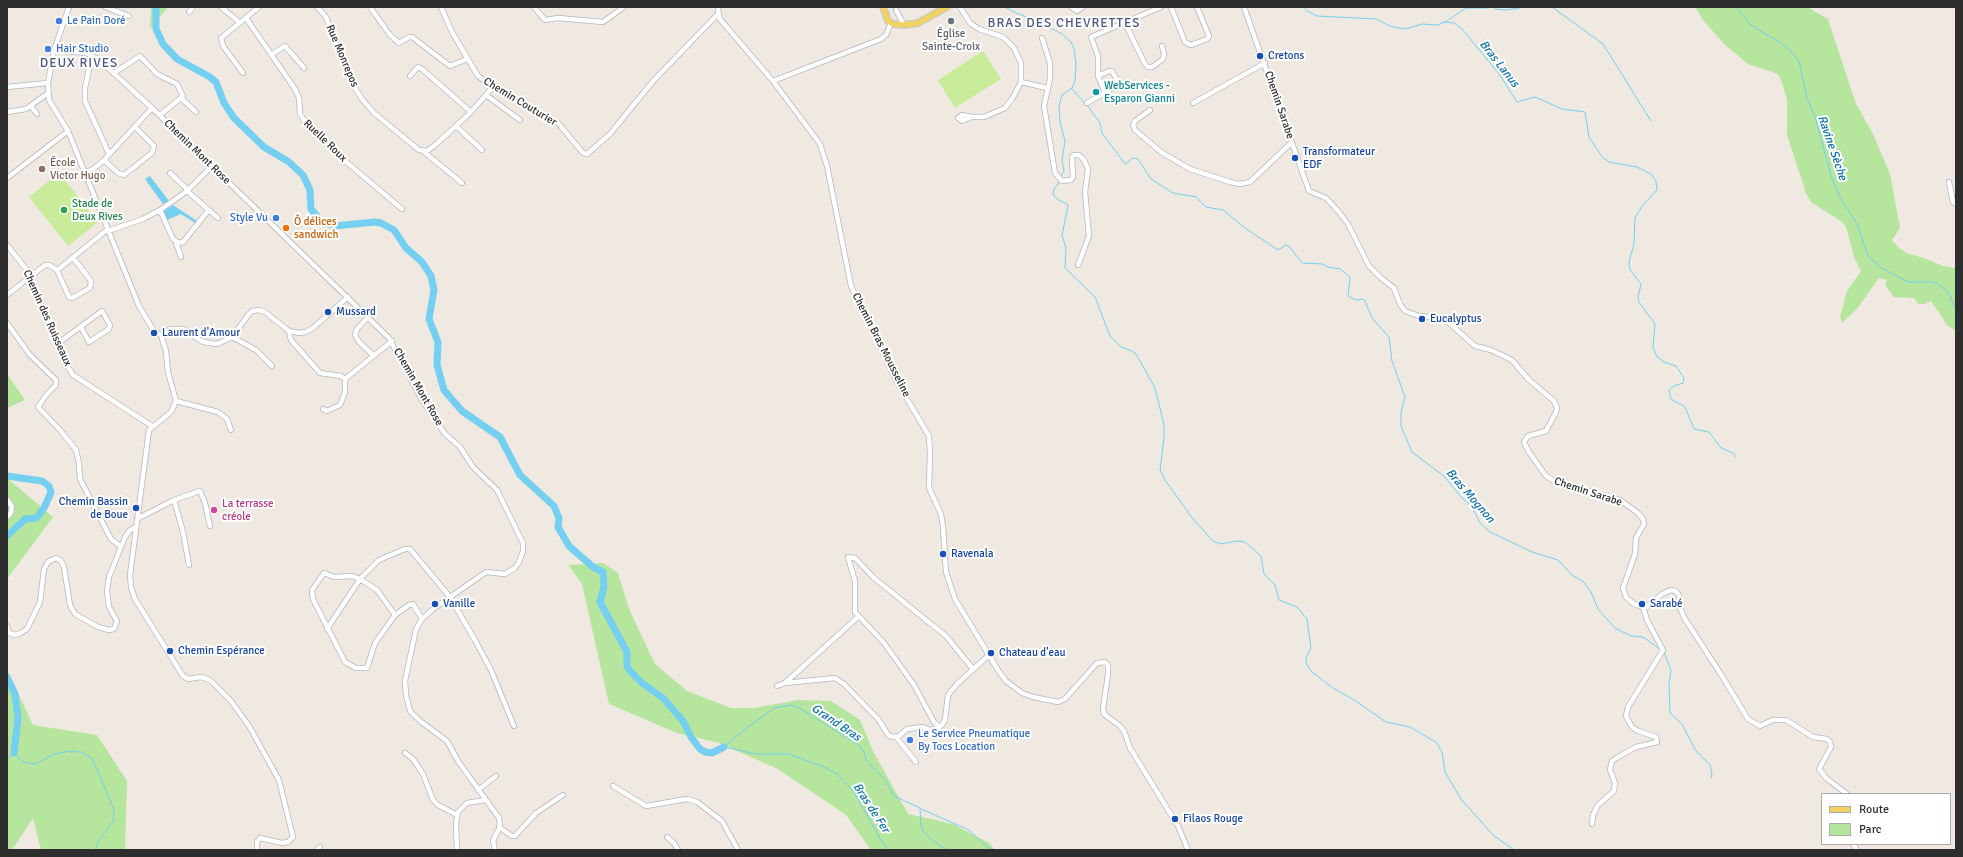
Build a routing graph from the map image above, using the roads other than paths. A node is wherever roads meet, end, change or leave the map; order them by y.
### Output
1 (69, 7) edge
2 (105, 7) edge
3 (193, 7) edge
4 (221, 7) edge
5 (259, 7) edge
6 (316, 7) edge
7 (370, 7) edge
8 (441, 7) edge
9 (534, 7) edge
10 (624, 7) edge
11 (718, 7) edge
12 (883, 7) edge
13 (947, 7) edge
14 (960, 7) edge
15 (1071, 7) edge
16 (1083, 7) edge
17 (1161, 7) edge
18 (1171, 7) edge
19 (1197, 7) edge
20 (1244, 7) edge
21 (896, 10) dead end
22 (189, 12) dead end
23 (718, 15) junction
24 (129, 16) dead end
25 (246, 18) junction
26 (239, 22) junction
27 (891, 23) junction
28 (1125, 23) junction
29 (904, 25) junction
30 (1042, 38) dead end
31 (1162, 46) dead end
32 (54, 50) junction
33 (272, 54) junction
34 (92, 55) junction
35 (467, 59) junction
36 (1265, 63) junction
37 (304, 68) dead end
38 (114, 73) junction
39 (243, 73) dead end
40 (410, 76) dead end
41 (1098, 76) junction
42 (774, 81) junction
43 (1021, 82) junction
44 (48, 83) junction
45 (7, 87) edge
46 (492, 87) junction
47 (1047, 88) junction
48 (48, 93) junction
49 (1105, 93) junction
50 (486, 95) junction
51 (181, 98) junction
52 (1087, 103) dead end
53 (1193, 103) dead end
54 (31, 106) junction
55 (152, 108) junction
56 (1150, 110) dead end
57 (7, 112) edge
58 (196, 112) dead end
59 (471, 112) junction
60 (37, 114) dead end
61 (160, 115) junction
62 (972, 117) dead end
63 (520, 120) dead end
64 (456, 126) junction
65 (135, 127) junction
66 (68, 131) junction
67 (1292, 142) junction
68 (482, 150) dead end
69 (423, 151) junction
70 (109, 154) junction
71 (104, 160) junction
72 (212, 166) junction
73 (84, 172) junction
74 (170, 172) dead end
75 (7, 178) edge
76 (1949, 182) dead end
77 (462, 183) dead end
78 (188, 190) junction
79 (1956, 204) edge
80 (402, 209) dead end
81 (160, 210) junction
82 (208, 211) junction
83 (218, 218) dead end
84 (108, 230) junction
85 (176, 242) junction
86 (7, 245) edge
87 (181, 257) dead end
88 (74, 259) junction
89 (1078, 265) dead end
90 (57, 270) junction
91 (29, 278) junction
92 (7, 295) edge
93 (348, 297) junction
94 (368, 317) junction
95 (7, 323) edge
96 (81, 327) junction
97 (289, 331) junction
98 (162, 335) junction
99 (232, 337) junction
100 (392, 341) junction
101 (57, 344) junction
102 (374, 356) junction
103 (272, 366) dead end
104 (345, 379) junction
105 (176, 401) junction
106 (323, 409) dead end
107 (152, 426) junction
108 (231, 430) dead end
109 (7, 499) edge
110 (174, 500) junction
111 (7, 517) edge
112 (137, 519) junction
113 (210, 526) dead end
114 (136, 527) junction
115 (120, 546) junction
116 (189, 565) dead end
117 (360, 578) junction
118 (450, 597) junction
119 (1643, 607) junction
120 (395, 615) junction
121 (858, 617) junction
122 (422, 619) junction
123 (7, 626) edge
124 (327, 629) junction
125 (989, 655) junction
126 (973, 669) junction
127 (785, 683) junction
128 (777, 686) dead end
129 (514, 726) dead end
130 (940, 727) junction
131 (896, 737) junction
132 (405, 753) dead end
133 (916, 762) dead end
134 (496, 776) dead end
135 (614, 786) dead end
136 (478, 790) junction
137 (1846, 793) edge
138 (563, 795) dead end
139 (486, 800) junction
140 (457, 815) junction
141 (1592, 824) dead end
142 (499, 827) junction
143 (667, 837) dead end
144 (257, 850) edge
145 (458, 850) edge
146 (495, 850) edge
147 (678, 850) edge
148 (738, 850) edge
149 (1188, 850) edge

1 - 32 street
2 - 24 street
3 - 22 street
4 - 26 street
5 - 25 street
6 - 69 street, Rue Monrepos
7 - 35 street
8 - 35 street, Chemin Couturier
9 - 10 street
11 - 23 street
12 - 27 main road
13 - 29 main road
14 - 43 street
15 - 16 street
17 - 28 street
18 - 19 street
20 - 36 street, Chemin Sarabe
21 - 29 street
23 - 42 street, Chemin Bras Mousseline
23 - 46 street, Chemin Couturier
25 - 26 street
25 - 33 street, Ruelle Roux
26 - 39 street
27 - 29 main road
27 - 42 street
28 - 31 street
28 - 41 street
30 - 47 street
32 - 34 street, Chemin Mont Rose
32 - 44 street
33 - 37 street
33 - 80 street, Ruelle Roux
34 - 38 street, Chemin Mont Rose
34 - 70 street
35 - 46 street, Chemin Couturier
36 - 53 street
36 - 67 street, Chemin Sarabe
38 - 51 street
38 - 55 street, Chemin Mont Rose
40 - 59 street
41 - 49 street
41 - 49 street
42 - 125 street, Chemin Bras Mousseline
43 - 47 street
43 - 62 street
44 - 45 street
44 - 48 street
46 - 50 street
47 - 89 street
48 - 54 street
48 - 66 street
49 - 52 street
50 - 59 street
50 - 63 street
51 - 58 street
51 - 61 street
54 - 57 street
54 - 60 street
55 - 61 street, Chemin Mont Rose
55 - 65 street
56 - 67 street
59 - 64 street
61 - 72 street, Chemin Mont Rose
64 - 68 street
64 - 69 street
65 - 70 street
65 - 71 street
66 - 73 street
66 - 75 street
67 - 119 street, Chemin Sarabe
69 - 77 street, Rue Monrepos
70 - 71 street
71 - 73 street
72 - 78 street
72 - 93 street, Chemin Mont Rose
73 - 84 street
74 - 78 street
76 - 79 street
78 - 81 street
78 - 82 street
81 - 84 street
81 - 85 street
82 - 83 street
82 - 85 street
84 - 88 street
84 - 98 street
85 - 87 street
86 - 91 street, Chemin des Ruisseaux
88 - 90 street
88 - 90 street
90 - 91 street
91 - 92 street
91 - 101 street, Chemin des Ruisseaux
93 - 94 street, Chemin Mont Rose
93 - 97 street
94 - 100 street, Chemin Mont Rose
94 - 102 street
95 - 115 street
96 - 96 street
96 - 101 street
97 - 99 street
97 - 104 street
98 - 99 street
98 - 105 street
99 - 103 street
100 - 102 street
100 - 118 street, Chemin Mont Rose
101 - 107 street, Chemin des Ruisseaux
102 - 104 street
104 - 106 street
105 - 107 street
105 - 108 street
107 - 112 street
109 - 111 street
110 - 112 street
110 - 113 street
110 - 116 street
112 - 114 street
114 - 115 street
114 - 144 street
115 - 123 street
117 - 118 street
117 - 120 street
117 - 124 street
117 - 124 street
118 - 122 street, Chemin Mont Rose
118 - 129 street
119 - 137 street
119 - 141 street
120 - 122 street
120 - 124 street
121 - 126 street
121 - 127 street
121 - 130 street
122 - 136 street, Chemin Mont Rose
125 - 126 street
125 - 149 street, Chemin Bras Mousseline
126 - 130 street
127 - 128 street
127 - 131 street
130 - 131 street
131 - 133 street
132 - 140 street
134 - 136 street
135 - 148 street
136 - 139 street, Chemin Mont Rose
138 - 142 street
139 - 140 street
139 - 142 street, Chemin Mont Rose
140 - 145 street
142 - 146 street
143 - 147 street

